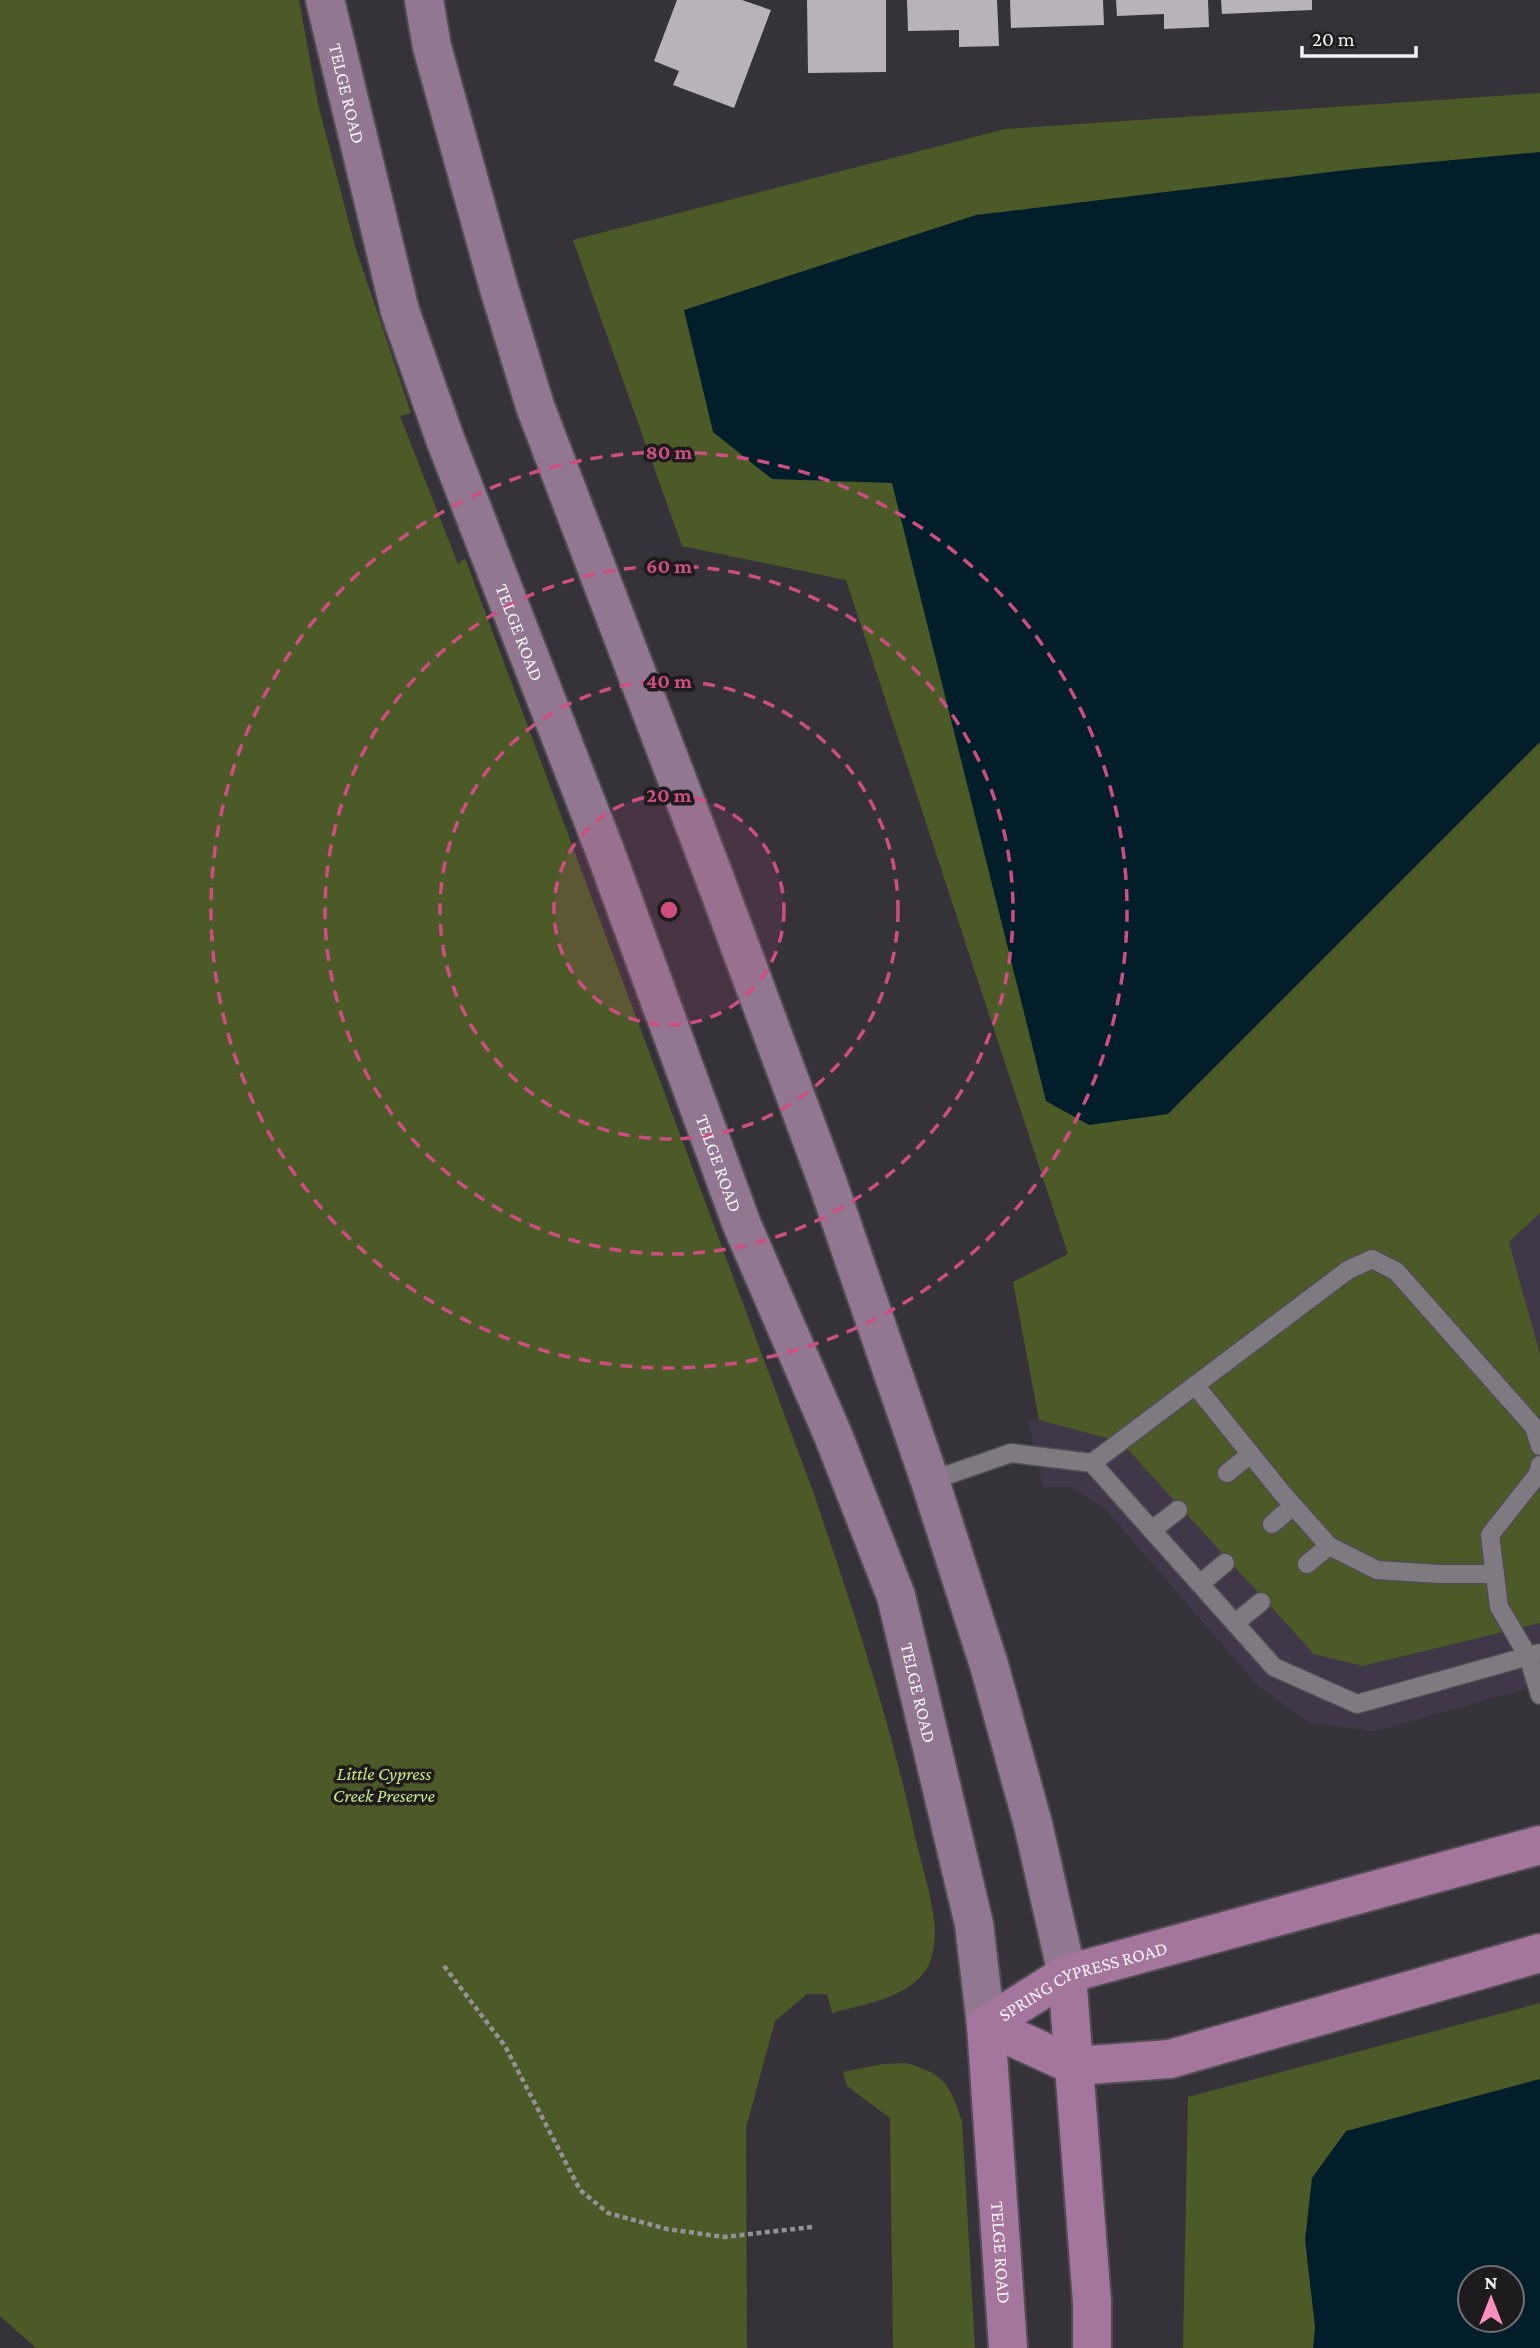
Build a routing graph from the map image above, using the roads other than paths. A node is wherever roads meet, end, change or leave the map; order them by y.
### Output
1 (325, 0) edge
2 (424, 0) edge
3 (1195, 1385) junction
4 (1540, 1446) edge
5 (1251, 1454) junction
6 (1092, 1463) junction
7 (1540, 1465) edge
8 (1227, 1473) dead end
9 (930, 1481) junction
10 (1293, 1506) junction
11 (1178, 1510) dead end
12 (1272, 1524) dead end
13 (1152, 1530) junction
14 (1329, 1546) junction
15 (1225, 1563) dead end
16 (1307, 1564) dead end
17 (1495, 1574) junction
18 (1200, 1584) junction
19 (1261, 1602) dead end
20 (1235, 1623) junction
21 (1534, 1655) edge
22 (1540, 1695) edge
23 (1540, 1844) edge
24 (1540, 1953) edge
25 (1066, 1974) junction
26 (986, 2025) junction
27 (1075, 2066) junction
28 (1008, 2348) edge
29 (1092, 2348) edge

1 - 26 main road, TELGE ROAD
2 - 9 main road
3 - 4 lane
3 - 5 lane
3 - 6 lane
5 - 8 lane
5 - 10 lane
6 - 9 lane
6 - 13 lane
7 - 17 lane
9 - 25 main road
10 - 12 lane
10 - 14 lane
11 - 13 lane
13 - 18 lane
14 - 16 lane
14 - 17 lane
15 - 18 lane
17 - 21 lane
18 - 20 lane
19 - 20 lane
20 - 21 lane
21 - 22 lane
23 - 25 main road, SPRING CYPRESS ROAD
24 - 27 main road, SPRING CYPRESS ROAD
25 - 26 main road, SPRING CYPRESS ROAD
25 - 27 main road
26 - 27 main road, SPRING CYPRESS ROAD
26 - 28 main road, TELGE ROAD
27 - 29 main road

